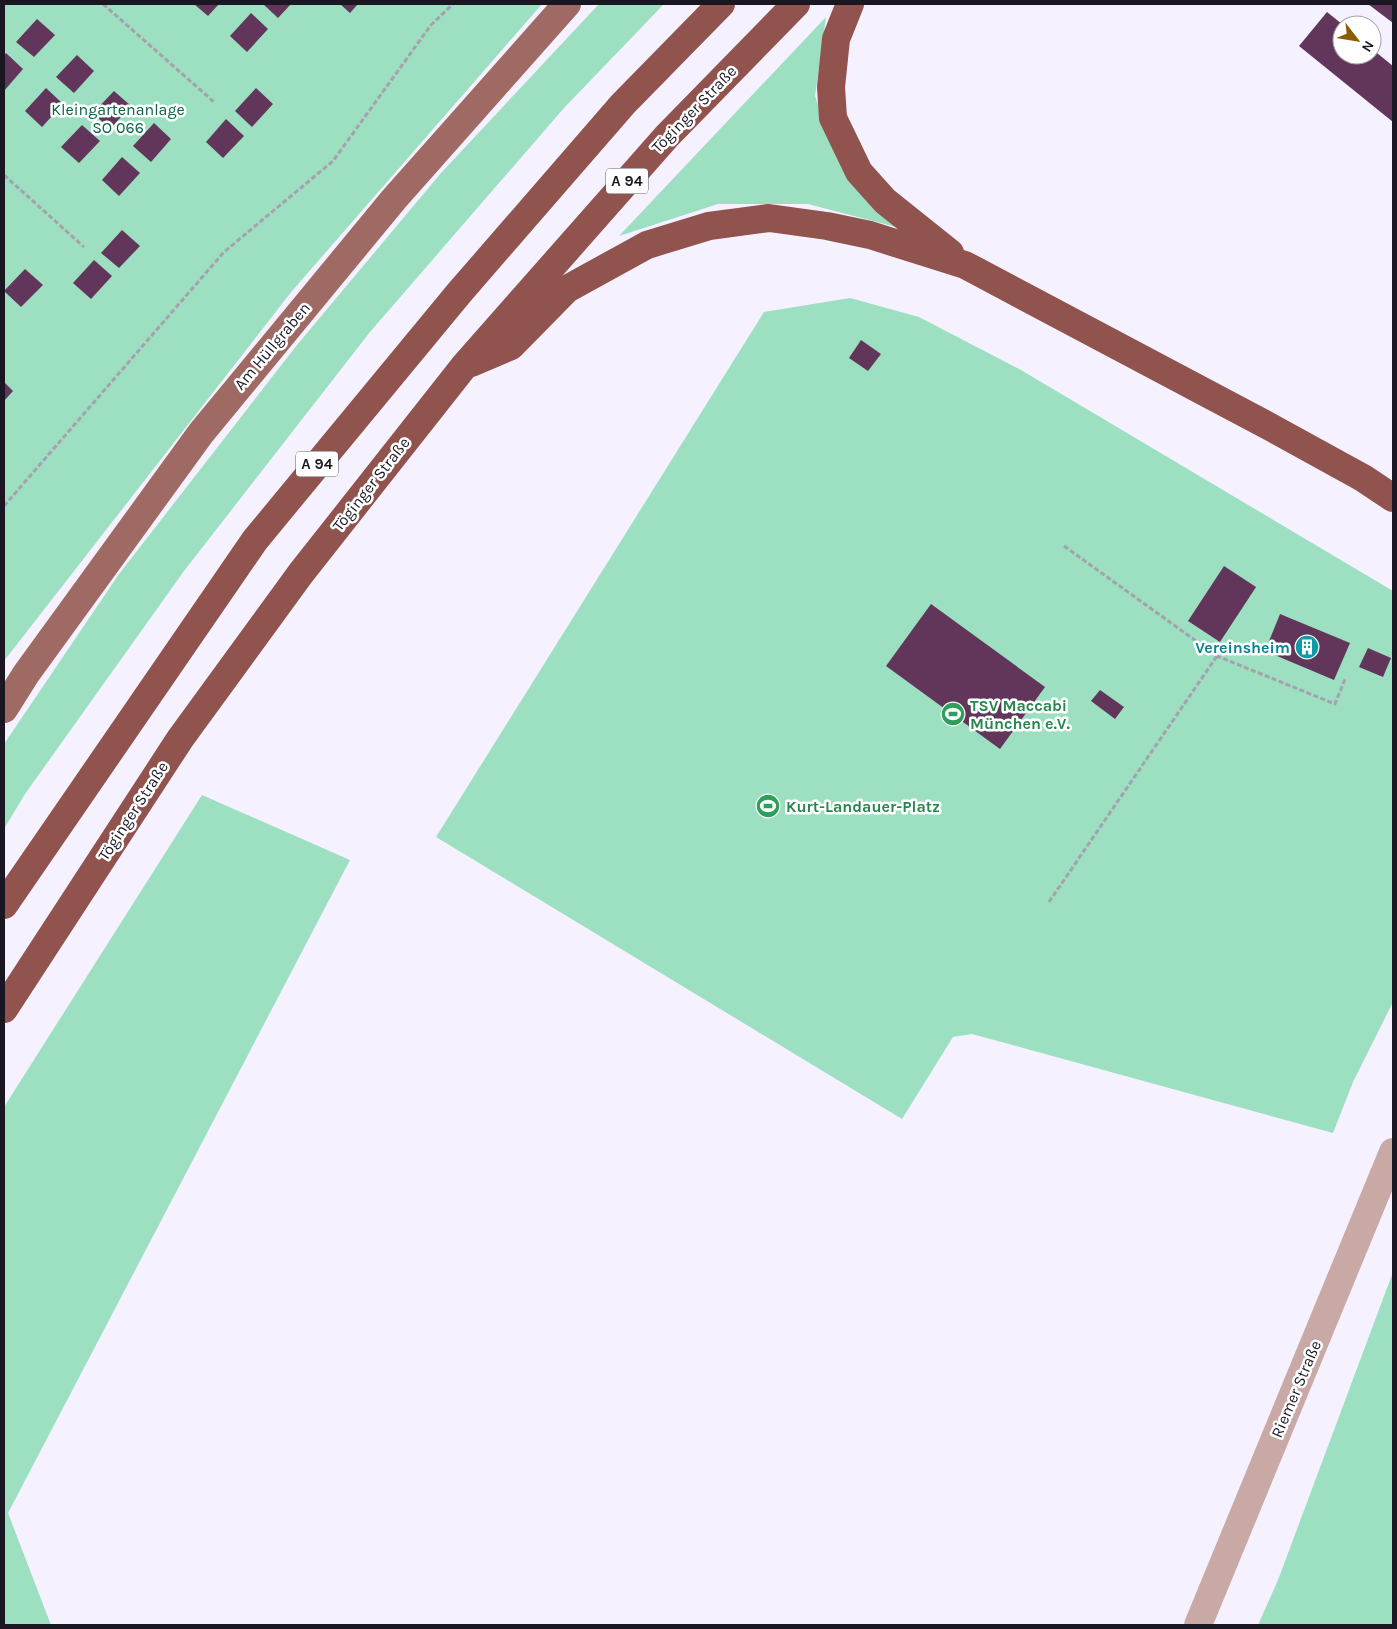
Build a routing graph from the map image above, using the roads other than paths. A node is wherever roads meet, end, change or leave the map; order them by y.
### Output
1 (567, 4) edge
2 (696, 4) edge
3 (721, 4) edge
4 (796, 4) edge
5 (850, 4) edge
6 (671, 55) junction
7 (965, 265) junction
8 (465, 365) junction
9 (1363, 478) junction
10 (1393, 489) edge
11 (1393, 498) edge
12 (4, 709) edge
13 (4, 905) edge
14 (4, 1009) edge
15 (1393, 1152) edge
16 (1198, 1625) edge

1 - 12 main road, Am Hüllgraben
2 - 6 highway
3 - 6 highway, A 94
4 - 8 highway, Töginger Straße / A 94
5 - 7 highway
6 - 13 highway, A 94
7 - 8 highway
7 - 9 highway
8 - 14 highway, Töginger Straße / A 94
9 - 10 highway
9 - 11 highway
15 - 16 street, Riemer Straße

